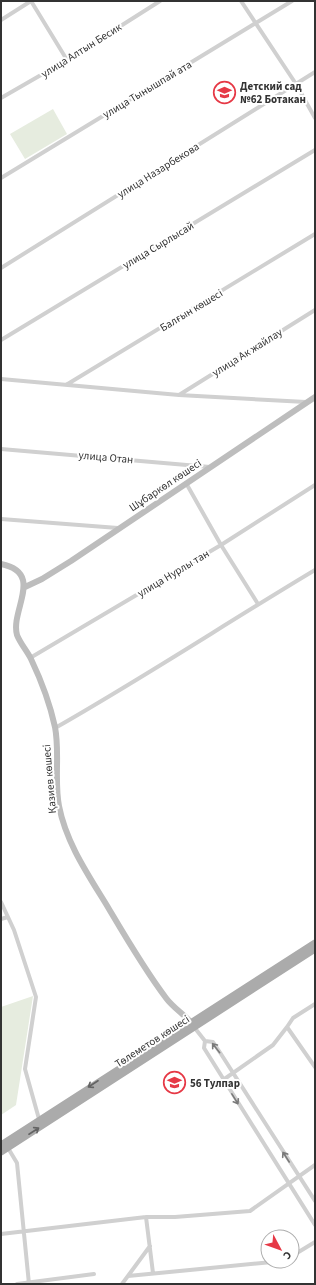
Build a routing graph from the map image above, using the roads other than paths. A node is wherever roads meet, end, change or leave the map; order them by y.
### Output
1 (31, 1) edge
2 (160, 1) edge
3 (241, 1) edge
4 (292, 1) edge
5 (1, 20) edge
6 (255, 23) junction
7 (67, 60) junction
8 (315, 72) edge
9 (296, 84) junction
10 (1, 98) edge
11 (315, 118) edge
12 (315, 150) edge
13 (1, 178) edge
14 (315, 234) edge
15 (1, 268) edge
16 (315, 310) edge
17 (1, 340) edge
18 (1, 379) edge
19 (66, 385) junction
20 (179, 395) junction
21 (315, 397) edge
22 (306, 402) junction
23 (1, 449) edge
24 (210, 466) junction
25 (186, 483) junction
26 (315, 485) edge
27 (1, 519) edge
28 (118, 528) junction
29 (221, 544) junction
30 (1, 564) edge
31 (315, 570) edge
32 (25, 586) junction
33 (258, 604) junction
34 (30, 658) junction
35 (55, 728) junction
36 (1, 902) edge
37 (8, 917) junction
38 (1, 919) edge
39 (315, 943) edge
40 (315, 949) edge
41 (315, 1004) edge
42 (193, 1025) junction
43 (287, 1027) junction
44 (205, 1042) junction
45 (315, 1067) edge
46 (233, 1073) junction
47 (115, 1074) junction
48 (223, 1080) junction
49 (39, 1119) junction
50 (3, 1148) edge
51 (315, 1166) edge
52 (298, 1176) junction
53 (288, 1184) junction
54 (315, 1201) edge
55 (146, 1217) junction
56 (315, 1224) edge
57 (23, 1231) junction
58 (1, 1234) edge
59 (315, 1242) edge
60 (150, 1246) junction
61 (300, 1251) edge
62 (260, 1263) edge
63 (153, 1273) junction
64 (94, 1274) dead end
65 (128, 1276) junction
66 (29, 1283) edge
67 (16, 1284) edge
68 (122, 1284) edge

1 - 5 street
1 - 7 street
2 - 7 street, улица Алтын Бесик
3 - 6 street
4 - 6 street, улица Тынышпай ата
6 - 9 street
6 - 13 street, улица Тынышпай ата
7 - 10 street, улица Алтын Бесик
8 - 9 street, улица Назарбекова
9 - 11 street
9 - 15 street, улица Назарбекова
12 - 17 street, улица Сырлысай
14 - 19 street, Балғын көшесі
16 - 20 street, улица Ак жайлау
18 - 19 street
19 - 20 street
20 - 22 street
21 - 22 street, Шұбаркөл көшесі
22 - 24 street, Шұбаркөл көшесі
23 - 24 street, улица Отан
24 - 25 street, Шұбаркөл көшесі
25 - 28 street, Шұбаркөл көшесі
25 - 29 street
26 - 29 street, улица Нурлы тан
27 - 28 street
28 - 32 street, Шұбаркөл көшесі
29 - 33 street
29 - 34 street, улица Нурлы тан
30 - 32 street
31 - 33 street
32 - 34 street, Қазиев көшесі
33 - 35 street
34 - 35 street, Қазиев көшесі
35 - 42 street, Қазиев көшесі
36 - 37 street
37 - 38 street
37 - 49 street
39 - 42 main road, Төлеметов көшесі
40 - 42 main road, Төлеметов көшесі
41 - 43 street
42 - 44 street
42 - 47 main road, Төлеметов көшесі
43 - 45 street
43 - 46 street
46 -> 44 street
44 - 48 street
46 - 48 street
52 -> 46 street
47 -> 49 main road, Төлеметов көшесі
50 -> 47 main road, Төлеметов көшесі
48 -> 53 street
49 - 50 main road, Төлеметов көшесі
50 - 57 street
51 - 52 street
52 - 53 street
52 - 54 street
53 - 55 street
53 - 56 street
55 - 57 street
55 - 60 street
57 - 58 street
57 - 66 street
59 - 61 street
60 - 63 street
60 - 65 street
62 - 63 street
63 - 65 street
64 - 66 street
65 - 68 street
66 - 67 street

